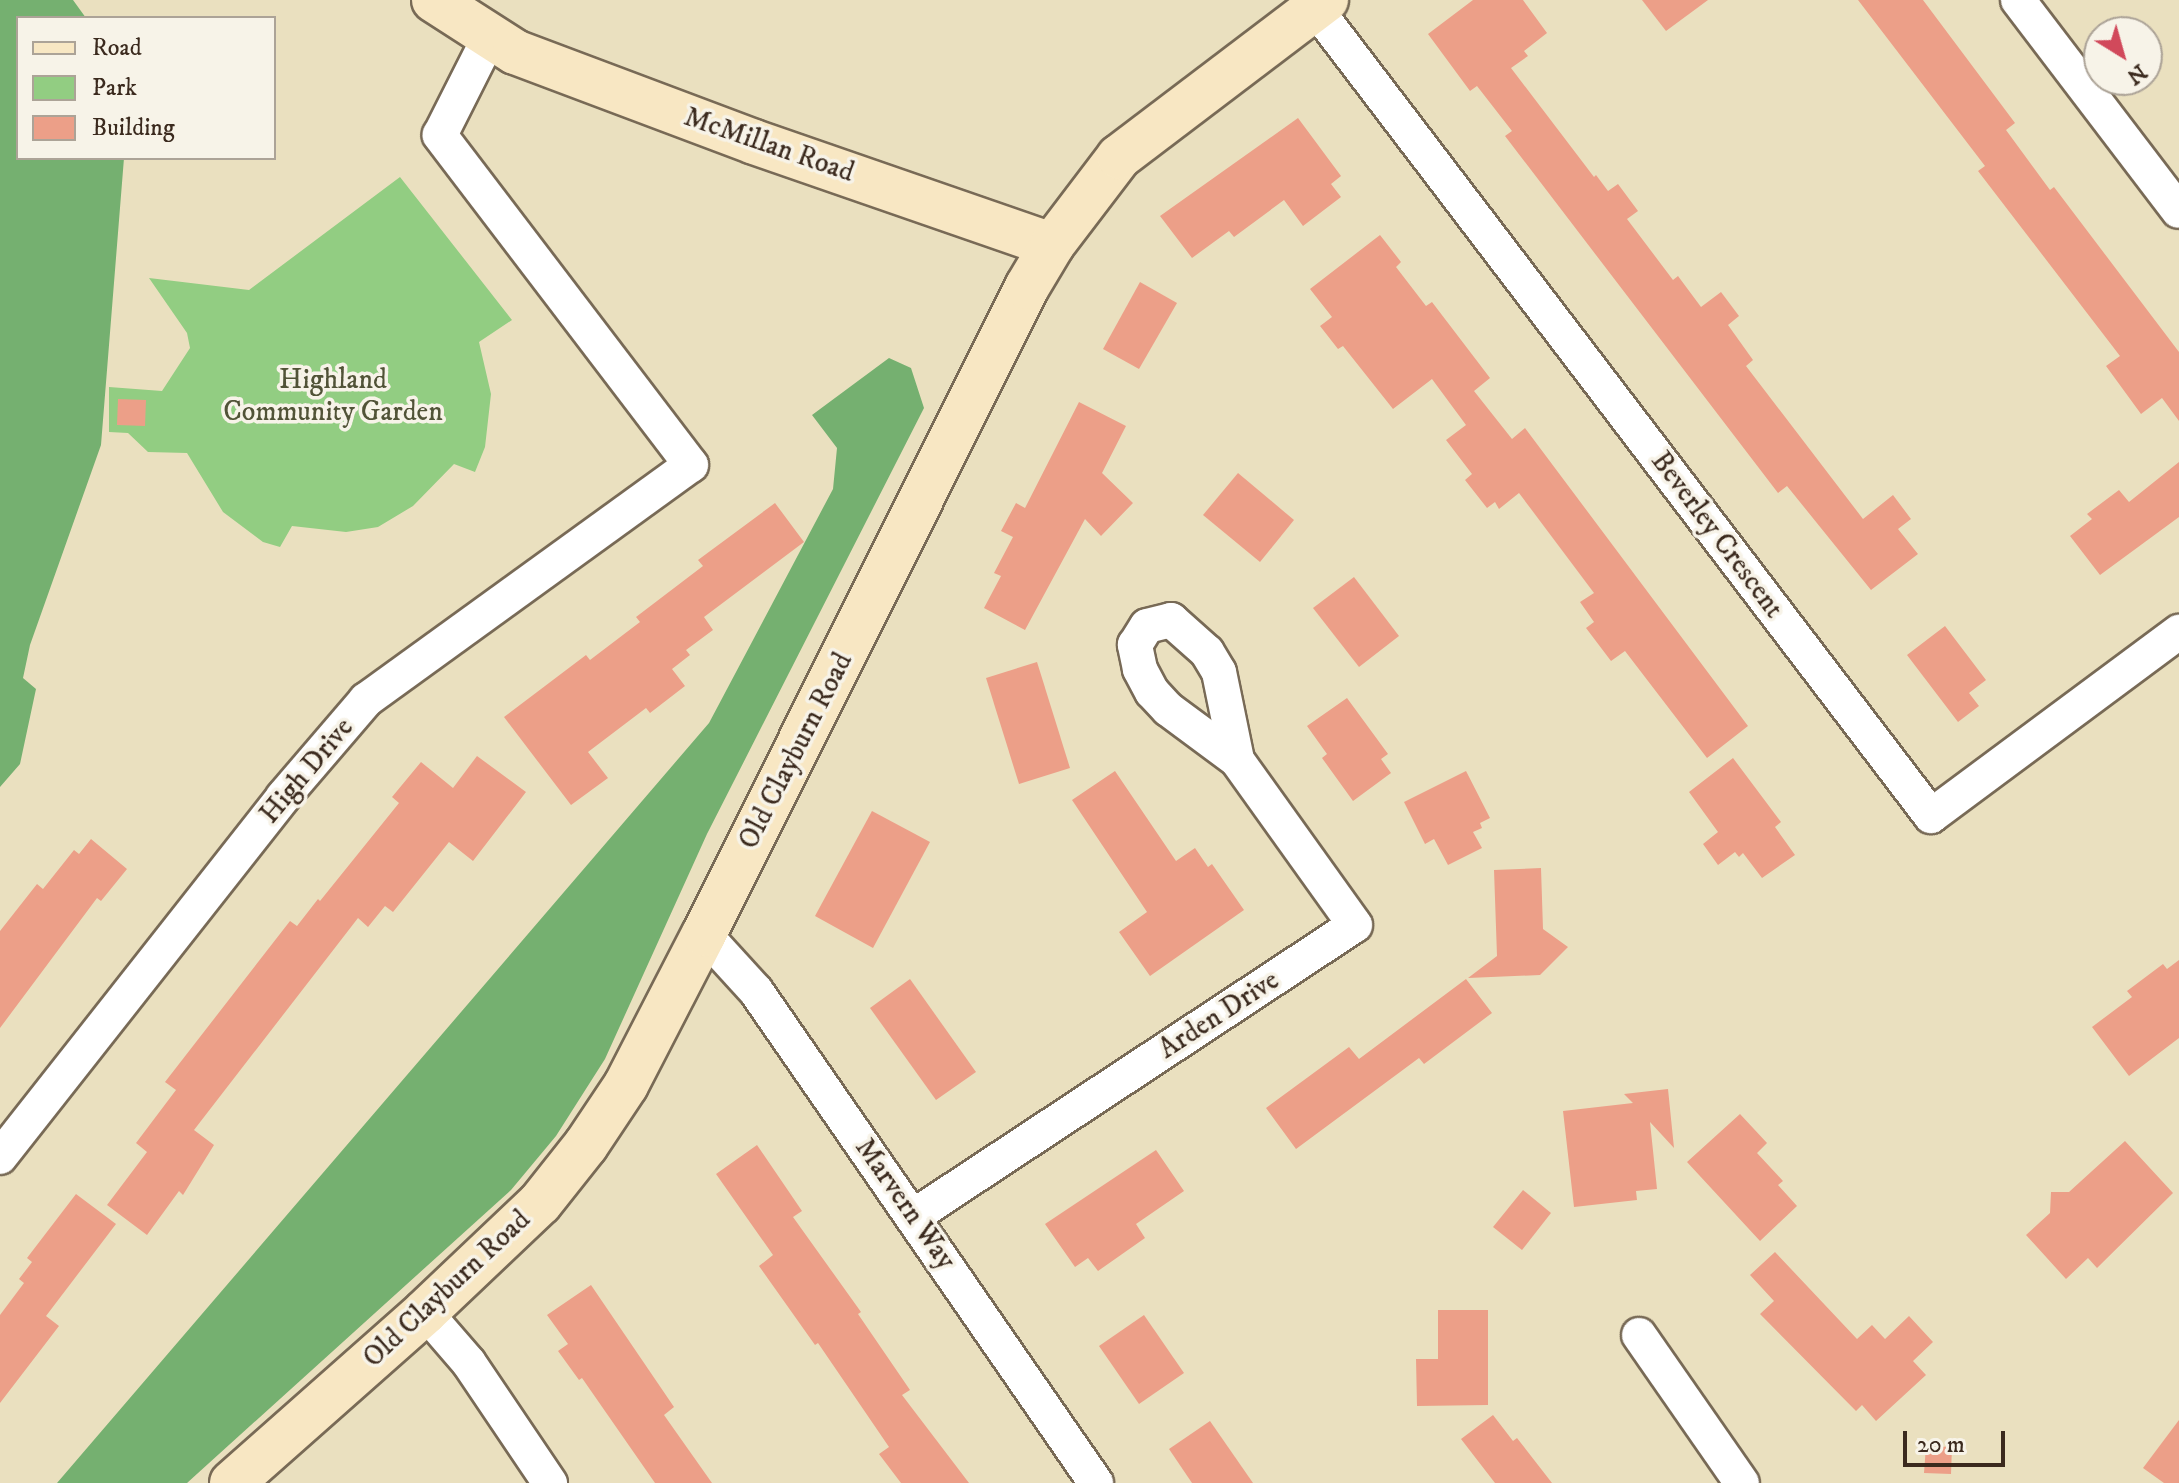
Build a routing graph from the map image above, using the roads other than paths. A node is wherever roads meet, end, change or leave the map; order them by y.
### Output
1 (434, 0) edge
2 (2018, 0) edge
3 (1321, 4) edge
4 (490, 36) junction
5 (2179, 211) edge
6 (1052, 245) junction
7 (2179, 632) edge
8 (1237, 760) dead end
9 (704, 934) junction
10 (0, 1157) edge
11 (914, 1216) junction
12 (425, 1312) junction
13 (1639, 1335) dead end
14 (232, 1483) edge
15 (550, 1483) edge
16 (1096, 1483) edge
17 (1742, 1483) edge

1 - 4 main road, McMillan Road
2 - 5 street
3 - 6 main road, Old Clayburn Road
3 - 7 street, Beverley Crescent
4 - 6 main road, McMillan Road
4 - 10 street, High Drive
6 - 9 main road, Old Clayburn Road
8 - 11 street, Arden Drive
9 - 11 street, Marvern Way
9 - 12 main road, Old Clayburn Road
11 - 16 street, Marvern Way
12 - 14 main road, Old Clayburn Road
12 - 15 street
13 - 17 street

